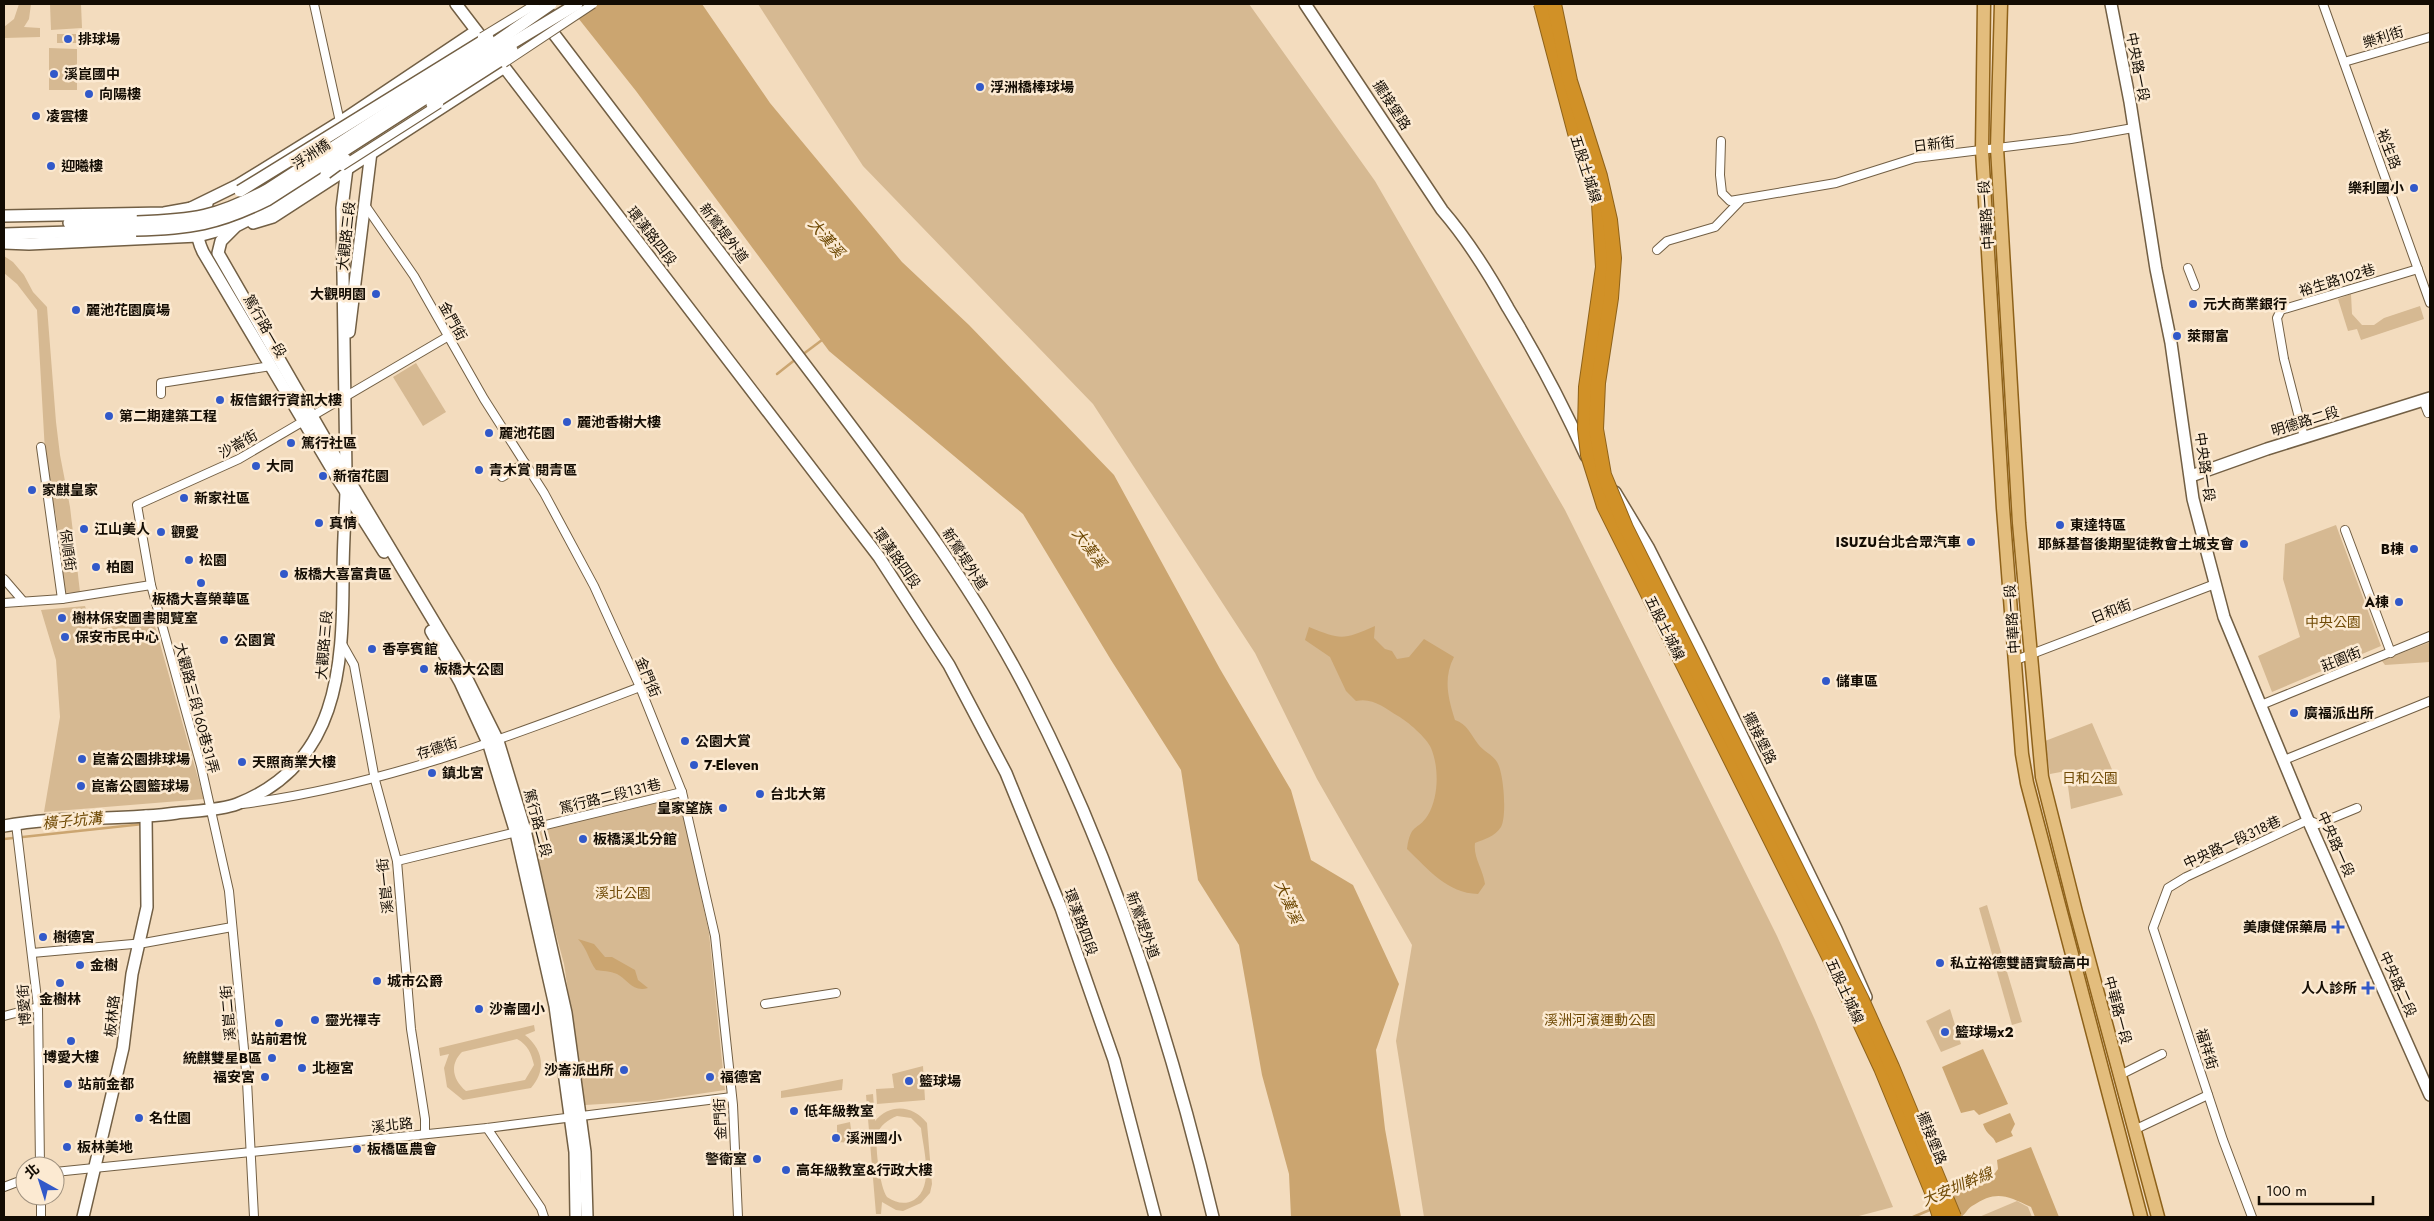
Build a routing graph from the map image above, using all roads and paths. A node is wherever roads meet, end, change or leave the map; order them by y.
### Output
1 (314, 4) edge
2 (456, 4) edge
3 (531, 4) edge
4 (536, 4) edge
5 (551, 4) edge
6 (577, 4) edge
7 (593, 4) edge
8 (1306, 4) edge
9 (1313, 4) edge
10 (1542, 4) edge
11 (1554, 4) edge
12 (1984, 4) edge
13 (2001, 4) edge
14 (2111, 4) edge
15 (2323, 4) edge
16 (521, 24) junction
17 (476, 31) junction
18 (528, 36) junction
19 (2430, 37) edge
20 (459, 54) junction
21 (2344, 62) junction
22 (422, 68) junction
23 (503, 68) junction
24 (449, 102) junction
25 (340, 122) junction
26 (2133, 128) junction
27 (1722, 141) dead end
28 (1996, 148) junction
29 (1982, 150) junction
30 (371, 152) junction
31 (347, 168) junction
32 (326, 173) junction
33 (1740, 200) junction
34 (207, 204) junction
35 (364, 206) junction
36 (187, 210) junction
37 (1454, 223) junction
38 (137, 226) junction
39 (236, 226) junction
40 (4, 229) edge
41 (198, 236) junction
42 (1656, 250) dead end
43 (358, 265) junction
44 (344, 267) junction
45 (2188, 268) dead end
46 (2418, 269) junction
47 (2194, 286) dead end
48 (2430, 303) edge
49 (447, 337) junction
50 (345, 354) junction
51 (271, 366) junction
52 (161, 394) dead end
53 (345, 395) junction
54 (2427, 399) edge
55 (2428, 413) dead end
56 (307, 418) junction
57 (1575, 433) junction
58 (2304, 437) junction
59 (41, 447) dead end
60 (525, 463) junction
61 (346, 475) junction
62 (2190, 476) junction
63 (502, 477) dead end
64 (346, 492) junction
65 (137, 505) joint
66 (2345, 530) dead end
67 (4, 579) edge
68 (2215, 584) junction
69 (151, 585) junction
70 (62, 599) junction
71 (23, 601) junction
72 (4, 602) edge
73 (2430, 636) edge
74 (341, 642) junction
75 (2391, 653) junction
76 (2030, 655) junction
77 (2016, 660) junction
78 (640, 687) junction
79 (2430, 701) edge
80 (2261, 705) junction
81 (493, 743) junction
82 (2284, 760) junction
83 (375, 780) junction
84 (682, 792) junction
85 (235, 805) junction
86 (210, 808) junction
87 (2357, 808) dead end
88 (146, 816) junction
89 (1781, 816) junction
90 (2308, 820) junction
91 (1769, 822) junction
92 (4, 826) edge
93 (17, 826) junction
94 (520, 831) junction
95 (397, 861) junction
96 (2168, 888) joint
97 (2350, 912) joint
98 (232, 927) junction
99 (139, 943) junction
100 (32, 953) junction
101 (836, 993) dead end
102 (765, 1004) dead end
103 (38, 1007) junction
104 (4, 1016) edge
105 (2162, 1054) dead end
106 (1888, 1070) junction
107 (2120, 1076) junction
108 (2208, 1095) junction
109 (2430, 1095) edge
110 (732, 1096) junction
111 (575, 1115) junction
112 (487, 1128) junction
113 (2134, 1130) junction
114 (425, 1134) junction
115 (252, 1153) junction
116 (40, 1156) edge
117 (95, 1170) junction
118 (65, 1172) edge
119 (83, 1217) edge
120 (254, 1217) edge
121 (544, 1217) edge
122 (576, 1217) edge
123 (587, 1217) edge
124 (738, 1217) edge
125 (1154, 1217) edge
126 (1212, 1217) edge
127 (1940, 1217) edge
128 (1947, 1217) edge
129 (1954, 1217) edge
130 (2141, 1217) edge
131 (2158, 1217) edge
132 (2252, 1217) edge

1 - 25 street
2 - 17 street, 環漢路四段
3 - 126 street, 新鶯堤外道
4 - 20 street, bridge
5 - 16 street, 浮洲橋, bridge
6 - 18 street, 浮洲橋, bridge
7 - 32 street, bridge
8 - 37 street, 擺接堡路
9 - 37 street, 擺接堡路
10 - 127 highway, 五股土城線, bridge
11 - 129 highway, 五股土城線, bridge
12 - 29 main road, 中華路一段
13 - 28 main road, 中華路一段
14 - 26 street, 中央路一段
15 - 21 street, 裕生路
16 - 20 street, bridge
16 - 38 street, 浮洲橋, bridge
17 - 22 street
17 - 23 street, 環漢路四段
18 - 32 street, 篤行路一段, bridge
18 - 38 street, 浮洲橋, bridge
19 - 21 street, 樂利街
20 - 34 street, bridge
21 - 46 street, 裕生路
22 - 24 street
22 - 25 street
23 - 24 street
23 - 125 street, 環漢路四段
24 - 30 street
25 - 31 street, 大觀路三段
25 - 36 street
26 - 28 street, 日新街
26 - 62 street, 中央路一段
27 - 33 street
28 - 29 street, 日新街
28 - 76 main road, 中華路一段
29 - 33 street, 日新街
29 - 77 main road, 中華路一段
30 - 31 street
30 - 35 street, 大觀路三段
31 - 39 street
31 - 44 street, 大觀路三段
32 - 39 street, 篤行路一段
33 - 42 street
34 - 36 street
34 - 41 street, 篤行路一段
35 - 43 street, 大觀路三段
35 - 49 street, 金門街
36 - 40 street
37 - 57 street, 擺接堡路
38 - 40 street, 浮洲橋
39 - 41 street
39 - 56 street, 篤行路一段
40 - 41 street
41 - 51 street, 篤行路一段
43 - 44 street
43 - 50 street, 大觀路三段
44 - 50 street, 大觀路三段
45 - 47 street
46 - 48 street, 裕生路
46 - 58 street, 裕生路102巷
49 - 53 street, 沙崙街
49 - 60 street, 金門街
50 - 53 street, 大觀路三段
51 - 52 street
51 - 56 street, 篤行路一段
53 - 56 street, 沙崙街
53 - 61 street, 大觀路三段
54 - 55 street
54 - 58 street, 明德路二段
56 - 61 street, 篤行路一段
56 - 64 street, 篤行路一段
56 - 65 street, 沙崙街
57 - 89 street, 擺接堡路
57 - 91 street, 擺接堡路
58 - 62 street, 明德路二段
59 - 70 street, 保順街
60 - 63 street
60 - 78 street, 金門街
61 - 64 street, 大觀路三段
61 - 81 street, 篤行路二段
62 - 68 street, 中央路一段
64 - 74 street, 大觀路三段
64 - 81 street, 篤行路二段
65 - 69 street, 大觀路三段160巷31弄
66 - 75 street
67 - 71 street
68 - 76 street, 日和街
68 - 80 street, 中央路一段
69 - 70 street
69 - 86 street, 大觀路三段160巷31弄
70 - 71 street
71 - 72 street
73 - 75 street, 莊園街
74 - 83 street, 溪崑一街
74 - 85 street, 大觀路三段
75 - 80 street, 莊園街
76 - 77 street, 日和街
76 - 107 main road, 中華路一段
77 - 130 main road, 中華路一段
78 - 81 street, 存德街
78 - 84 street, 金門街
79 - 82 street
80 - 82 street, 中央路一段
81 - 83 street, 存德街
81 - 94 street, 篤行路二段
82 - 90 street, 中央路一段
83 - 85 street, 存德街
83 - 95 street, 溪崑一街
84 - 94 street, 篤行路二段131巷
84 - 110 street, 金門街
85 - 86 street, 大觀路三段
86 - 88 street, 大觀路三段
86 - 98 street, 溪崑二街
87 - 90 street
88 - 93 street, 大觀路三段
88 - 99 street, 板林路
89 - 91 street
89 - 106 street, 擺接堡路
90 - 96 street, 中央路一段318巷
90 - 97 street, 中央路一段
91 - 106 street, 擺接堡路
92 - 93 street, 大觀路三段
93 - 100 street, 博愛街
94 - 95 street, 篤行路二段131巷
94 - 111 street, 篤行路二段
95 - 114 street, 溪崑一街
96 - 108 street, 福祥街
97 - 109 street, 中央路二段
98 - 99 street
98 - 115 street, 溪崑二街
99 - 100 street
99 - 117 street, 板林路
100 - 103 street, 博愛街
101 - 102 street
103 - 104 street
103 - 116 street, 博愛街
105 - 107 street
106 - 128 street, 擺接堡路
107 - 113 main road, 中華路一段
108 - 113 street
108 - 132 street, 福祥街
110 - 111 street, 溪北路
110 - 124 street, 金門街
111 - 112 street, 溪北路
111 - 122 street, 篤行路二段
111 - 123 street, 篤行路二段
112 - 114 street, 溪北路
112 - 121 street
113 - 131 main road, 中華路一段
114 - 115 street, 溪北路
115 - 117 street, 溪北路
115 - 120 street, 溪崑二街
117 - 118 street, 溪北路
117 - 119 street, 板林路

